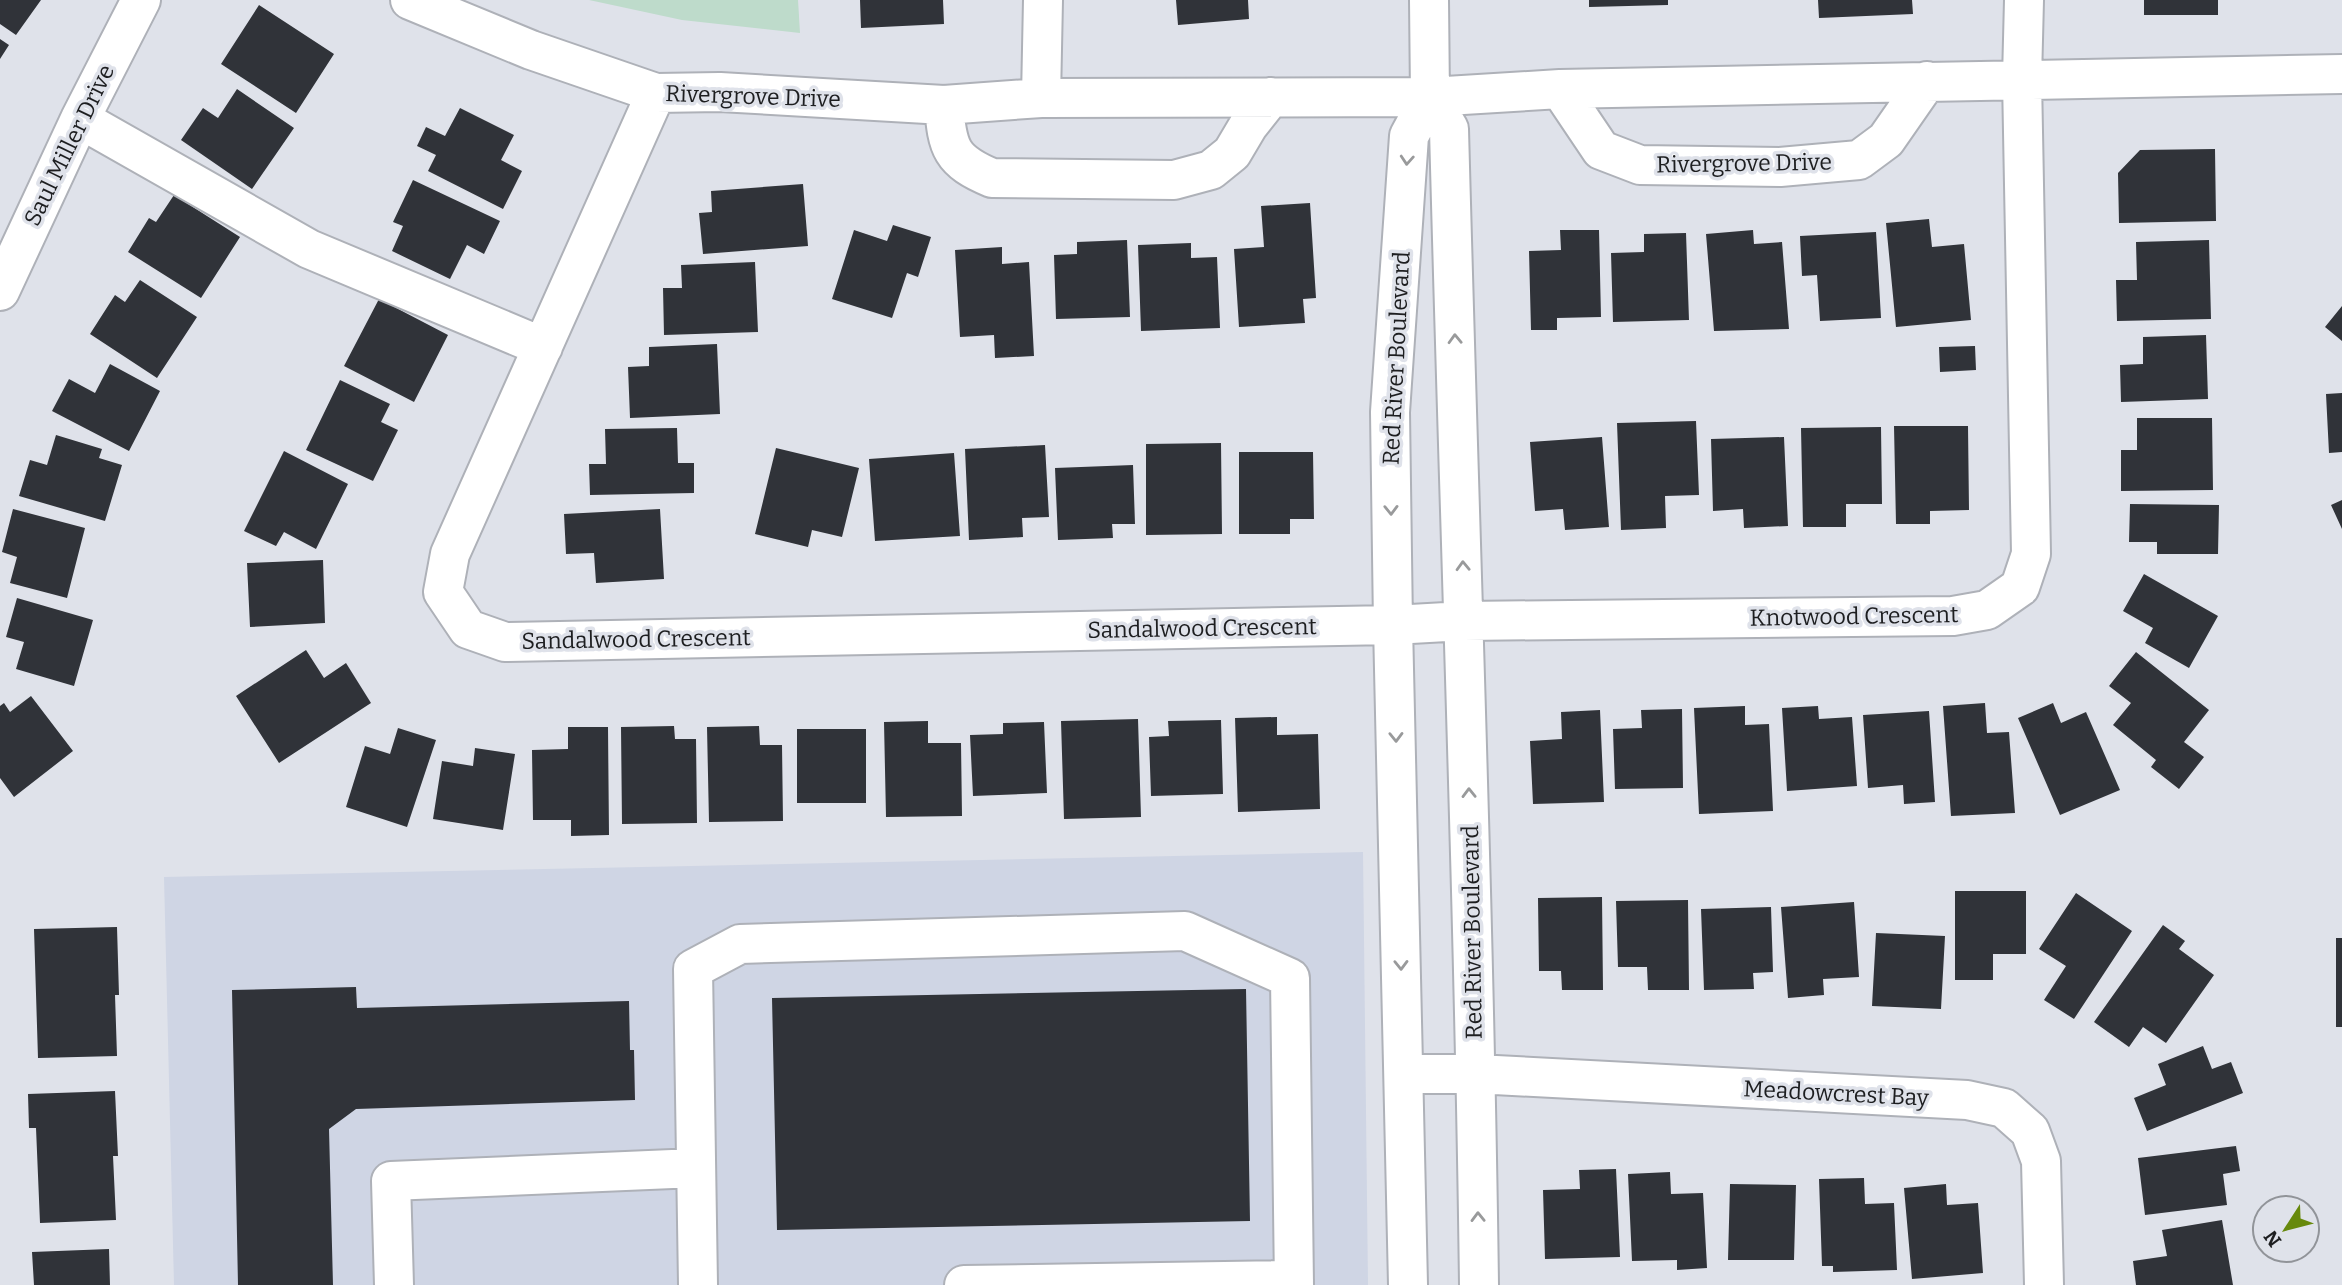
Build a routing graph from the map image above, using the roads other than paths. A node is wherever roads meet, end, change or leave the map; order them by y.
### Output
1 (141, 0) edge
2 (410, 0) edge
3 (1043, 0) edge
4 (1429, 0) edge
5 (2024, 0) edge
6 (2342, 74) edge
7 (2022, 79) junction
8 (1927, 81) junction
9 (1559, 89) junction
10 (656, 93) junction
11 (1271, 97) junction
12 (1430, 97) junction
13 (1041, 99) junction
14 (944, 105) junction
15 (80, 119) junction
16 (0, 291) edge
17 (543, 347) junction
18 (1464, 621) junction
19 (1393, 625) junction
20 (1404, 1074) junction
21 (1476, 1074) junction
22 (696, 1168) junction
23 (1294, 1282) edge
24 (394, 1285) edge
25 (698, 1285) edge
26 (964, 1285) edge
27 (1408, 1285) edge
28 (1479, 1285) edge
29 (2044, 1285) edge

1 - 15 street, Saul Miller Drive
2 - 10 street, Rivergrove Drive
3 - 13 street
4 - 12 street, Red River Boulevard
5 - 7 street, Knotwood Crescent
6 - 7 street, Rivergrove Drive
7 - 8 street, Rivergrove Drive
7 - 18 street, Knotwood Crescent
8 - 9 street, Rivergrove Drive
8 - 9 street, Rivergrove Drive
9 - 12 street, Rivergrove Drive
10 - 14 street, Rivergrove Drive
10 - 17 street, Sandalwood Crescent
11 - 12 street, Rivergrove Drive
11 - 13 street, Rivergrove Drive
11 - 14 street
18 -> 12 street, Red River Boulevard
12 -> 19 street, Red River Boulevard
13 - 14 street, Rivergrove Drive
15 - 16 street, Saul Miller Drive
15 - 17 street
17 - 19 street, Sandalwood Crescent
18 - 19 street
21 -> 18 street, Red River Boulevard
19 -> 20 street, Red River Boulevard
20 - 21 street
20 - 27 street, Red River Boulevard
28 -> 21 street, Red River Boulevard
21 - 29 street, Meadowcrest Bay
22 - 23 street
22 - 24 street
22 - 25 street
23 - 26 street

